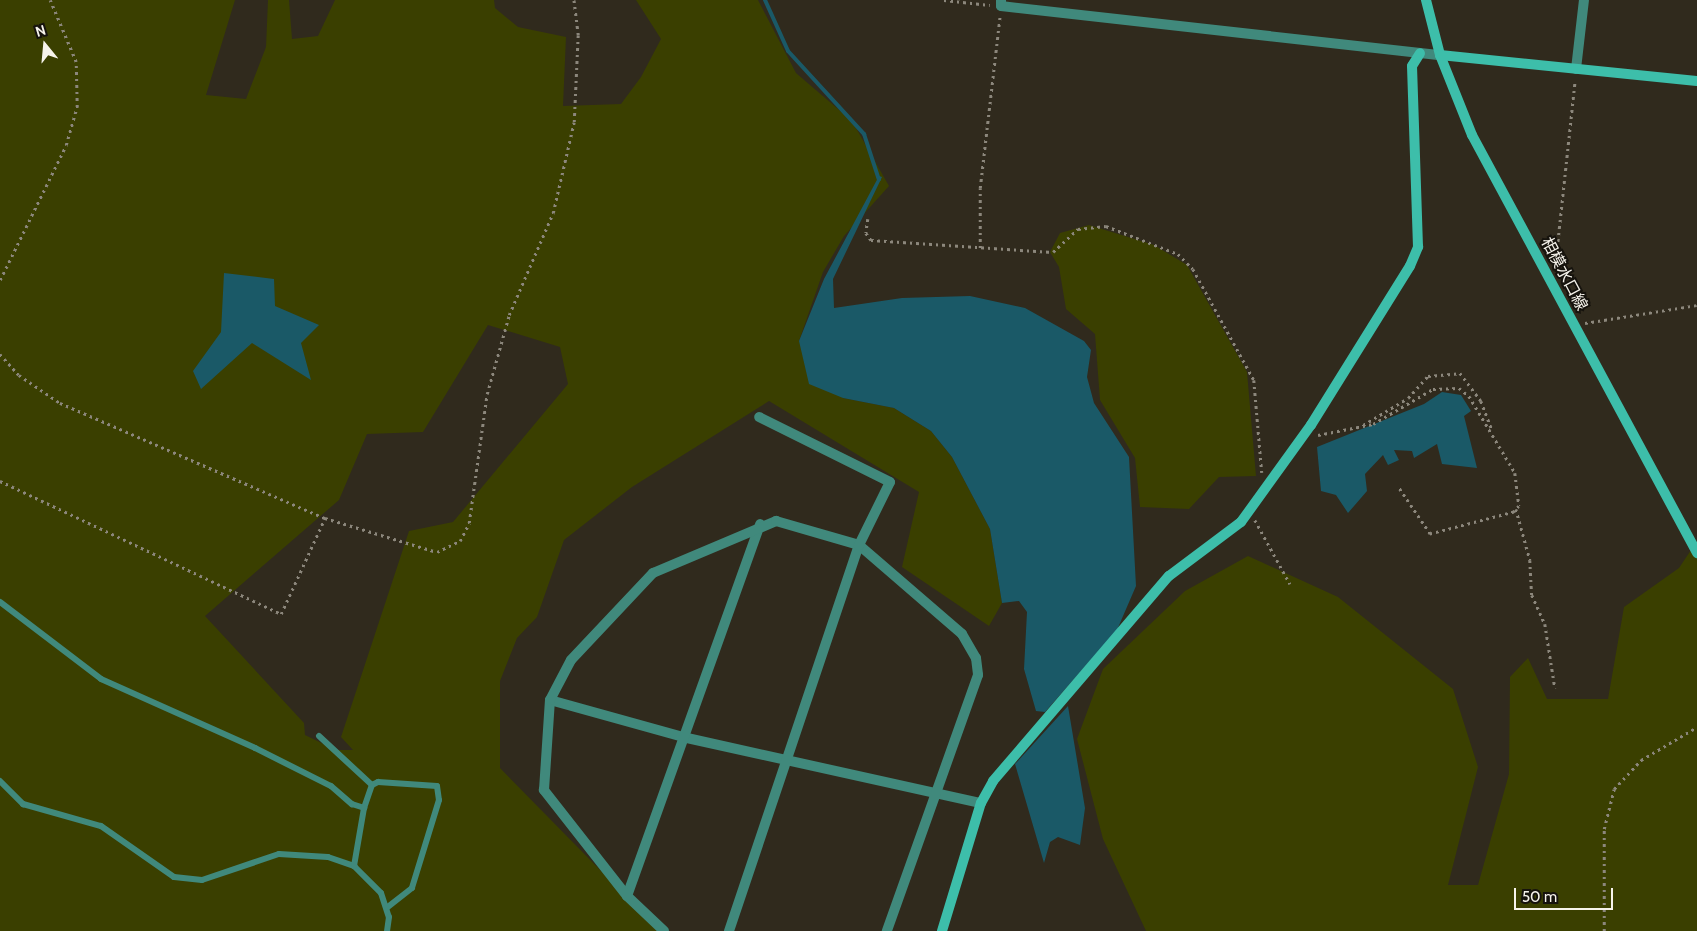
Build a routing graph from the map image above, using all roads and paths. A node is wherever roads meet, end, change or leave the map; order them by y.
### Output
1 (50, 0) edge
2 (574, 0) edge
3 (944, 0) edge
4 (1426, 0) edge
5 (1584, 0) edge
6 (1001, 3) edge
7 (1420, 53) junction
8 (1440, 55) junction
9 (1576, 69) junction
10 (1697, 81) edge
11 (868, 218) dead end
12 (980, 248) junction
13 (1539, 261) junction
14 (0, 280) edge
15 (1697, 305) edge
16 (1574, 326) junction
17 (0, 354) edge
18 (759, 417) dead end
19 (1361, 427) junction
20 (1494, 437) junction
21 (1302, 438) junction
22 (0, 482) edge
23 (1267, 486) junction
24 (1398, 488) dead end
25 (1250, 510) junction
26 (1516, 510) junction
27 (325, 518) junction
28 (760, 524) junction
29 (859, 545) junction
30 (1697, 553) edge
31 (1290, 584) dead end
32 (0, 602) edge
33 (1555, 688) dead end
34 (550, 700) junction
35 (1697, 728) edge
36 (319, 736) dead end
37 (687, 738) junction
38 (789, 762) junction
39 (0, 781) edge
40 (372, 785) junction
41 (937, 797) junction
42 (982, 803) junction
43 (364, 808) junction
44 (354, 866) junction
45 (628, 896) junction
46 (388, 907) junction
47 (387, 931) edge
48 (664, 931) edge
49 (730, 931) edge
50 (887, 931) edge
51 (942, 931) edge
52 (1604, 931) edge

1 - 14 path
2 - 27 path
3 - 6 path
4 - 8 street, 相模水口線
5 - 9 street
6 - 7 street
6 - 12 path
7 - 8 street
7 - 21 street
8 - 9 street
8 - 13 street, 相模水口線
9 - 10 street
9 - 13 path
11 - 12 path
12 - 23 path
13 - 16 street, 相模水口線
15 - 16 path
16 - 30 street, 相模水口線
17 - 27 path
18 - 29 street
19 - 20 path
19 - 20 path
19 - 21 path
20 - 26 path
21 - 23 street
22 - 27 path
23 - 25 street
24 - 26 path
25 - 31 path
25 - 42 street
26 - 33 path
28 - 29 street
28 - 34 street
28 - 37 street
29 - 38 street
29 - 41 street
32 - 43 lane
34 - 37 street
34 - 45 street
35 - 52 path
36 - 40 lane
37 - 38 street
37 - 45 street
38 - 41 street
38 - 49 street
39 - 44 lane
40 - 43 lane
40 - 46 lane
41 - 42 street
41 - 50 street
42 - 51 street
43 - 44 lane
44 - 46 lane
45 - 48 street
46 - 47 lane

